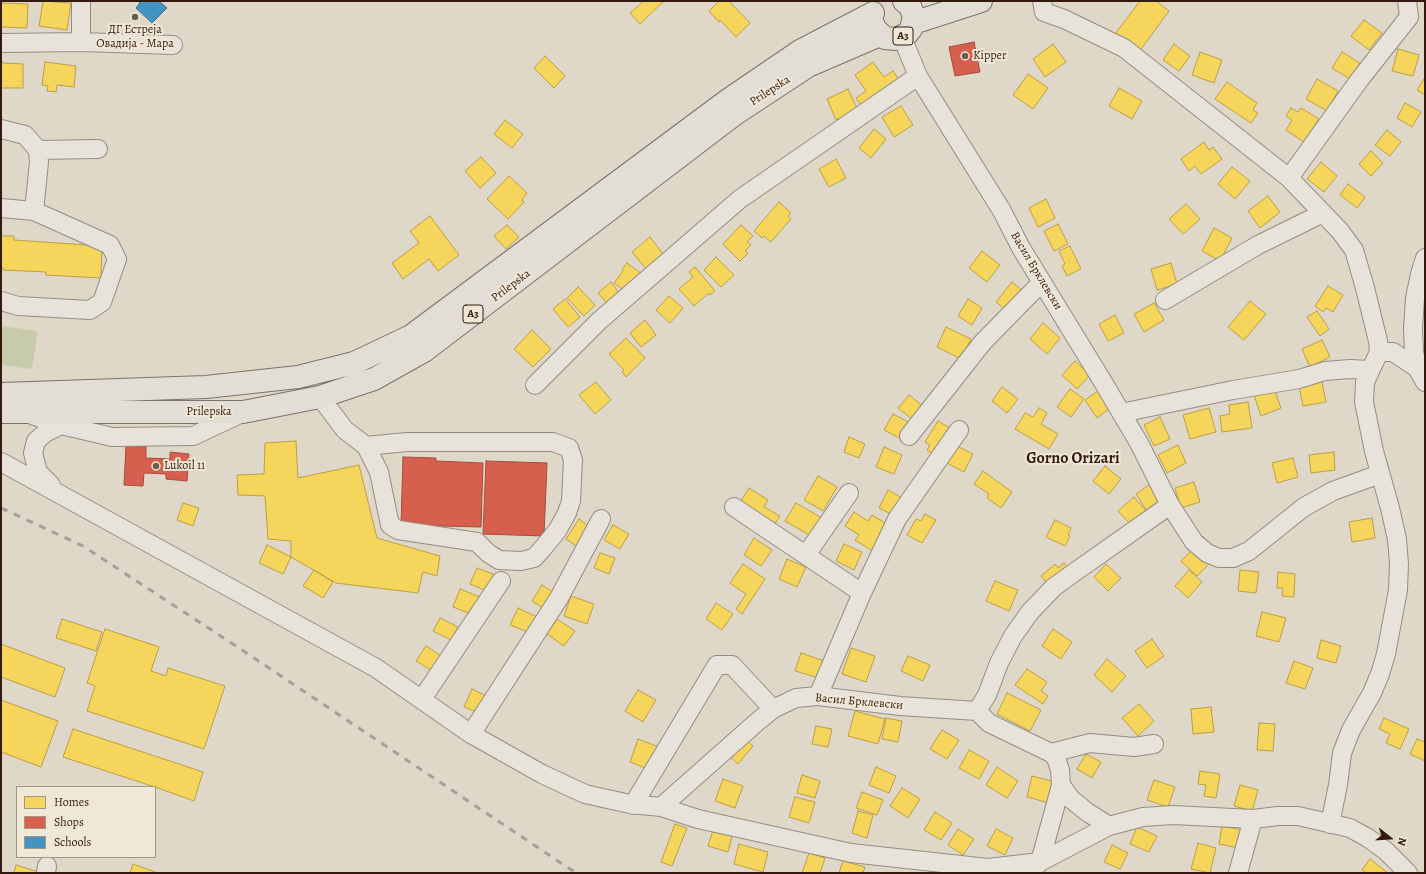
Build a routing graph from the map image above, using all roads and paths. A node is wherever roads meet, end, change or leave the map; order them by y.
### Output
1 (81, 1) edge
2 (906, 1) edge
3 (981, 1) edge
4 (1042, 1) edge
5 (1407, 1) edge
6 (878, 7) edge
7 (908, 30) junction
8 (880, 35) junction
9 (81, 42) junction
10 (1, 43) edge
11 (173, 45) dead end
12 (918, 76) junction
13 (1, 129) edge
14 (98, 149) dead end
15 (38, 150) junction
16 (1289, 178) junction
17 (1, 208) edge
18 (34, 211) junction
19 (1323, 213) junction
20 (1425, 258) edge
21 (1042, 282) junction
22 (1165, 300) dead end
23 (1, 302) edge
24 (1413, 329) junction
25 (1386, 352) junction
26 (1370, 370) junction
27 (1421, 375) edge
28 (535, 385) dead end
29 (1, 394) edge
30 (320, 397) junction
31 (11, 412) edge
32 (126, 412) junction
33 (243, 412) junction
34 (1121, 413) junction
35 (61, 425) junction
36 (959, 430) dead end
37 (909, 436) dead end
38 (366, 446) junction
39 (1, 462) edge
40 (1380, 474) junction
41 (849, 494) dead end
42 (1170, 505) junction
43 (734, 507) dead end
44 (85, 508) junction
45 (601, 519) dead end
46 (806, 555) junction
47 (501, 581) dead end
48 (862, 593) junction
49 (818, 696) junction
50 (422, 699) junction
51 (773, 709) junction
52 (977, 711) junction
53 (471, 734) junction
54 (1154, 744) dead end
55 (1051, 753) junction
56 (1062, 785) junction
57 (633, 805) junction
58 (661, 807) junction
59 (1254, 819) junction
60 (1330, 824) junction
61 (1109, 826) junction
62 (1035, 868) edge
63 (990, 871) edge
64 (1238, 873) edge
65 (1408, 873) edge

1 - 9 street
2 - 7 main road, A3
3 - 7 main road, A3
4 - 16 street
5 - 16 street
6 - 8 main road, A3
6 - 29 main road, Prilepska / A3
7 - 8 main road, A3
7 - 12 street, Васил Брклевски
8 - 30 main road, Prilepska / A3
9 - 10 street
9 - 11 street
12 - 21 street, Васил Брклевски
12 - 28 street
13 - 15 street
14 - 15 street
15 - 18 street
16 - 19 street
17 - 18 street
18 - 23 street
19 - 22 street
19 - 25 street
20 - 24 street
21 - 34 street, Васил Брклевски
21 - 37 street
24 - 25 street
24 - 27 street
25 - 26 street
25 - 27 street
26 - 34 street
26 - 40 street
30 - 33 main road, Prilepska / A3
30 - 38 street
31 - 32 main road, Prilepska / A3
31 - 35 street
32 - 33 main road, Prilepska / A3
32 - 35 street
33 - 35 street
34 - 42 street, Васил Брклевски
35 - 44 street
36 - 48 street
38 - 38 street
39 - 44 street
40 - 42 street, Васил Брклевски
40 - 60 street
41 - 46 street
42 - 52 street
43 - 46 street
44 - 50 street
45 - 53 street
46 - 48 street
47 - 50 street
48 - 49 street
49 - 51 street, Васил Брклевски
49 - 52 street, Васил Брклевски
50 - 53 street
51 - 57 street
51 - 58 street, Васил Брклевски
52 - 55 street
53 - 57 street
54 - 55 street
55 - 56 street
56 - 61 street
56 - 62 street
57 - 58 street
58 - 63 street
59 - 60 street
59 - 61 street
59 - 64 street
60 - 65 street
61 - 62 street
62 - 63 street

